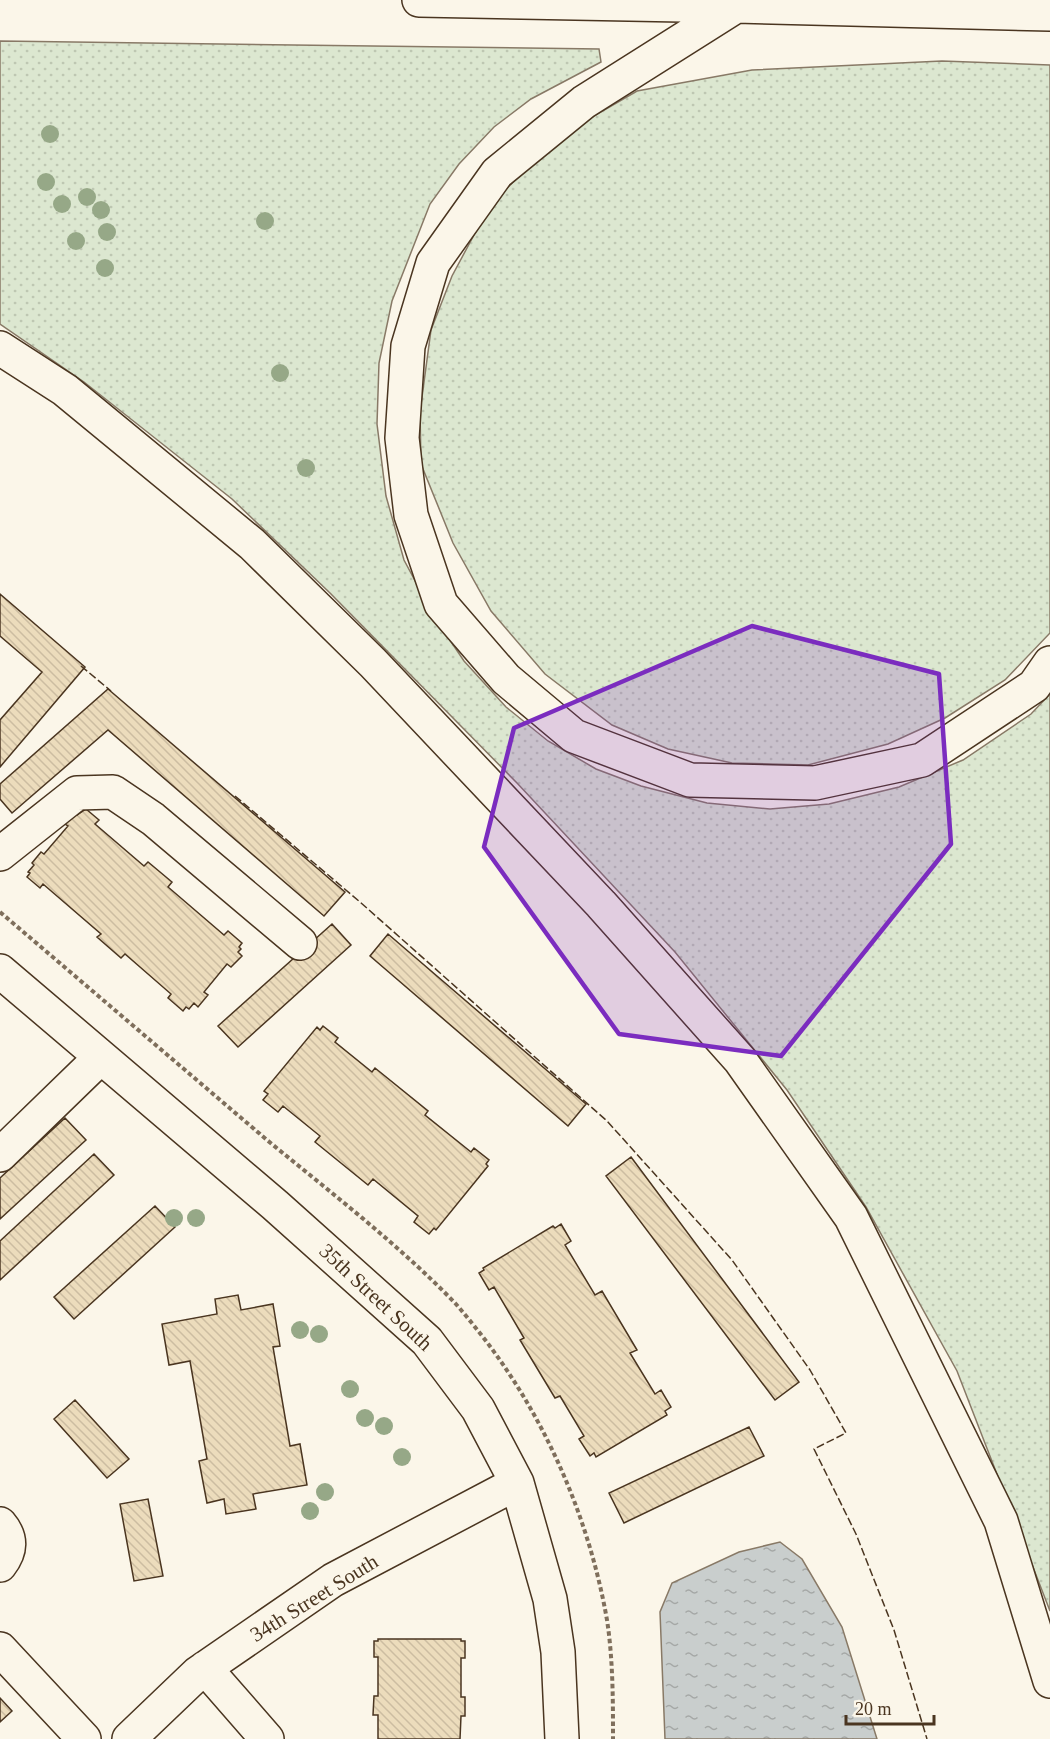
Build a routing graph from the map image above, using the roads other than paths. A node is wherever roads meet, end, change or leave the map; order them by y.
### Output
1 (419, 0) edge
2 (736, 6) junction
3 (1050, 14) edge
4 (0, 348) edge
5 (1050, 663) edge
6 (0, 854) edge
7 (300, 943) dead end
8 (0, 971) edge
9 (101, 1057) junction
10 (0, 1155) edge
11 (517, 1484) junction
12 (0, 1524) edge
13 (0, 1565) edge
14 (0, 1649) edge
15 (205, 1668) junction
16 (1050, 1682) edge
17 (84, 1739) edge
18 (129, 1739) edge
19 (267, 1739) edge
20 (562, 1739) edge

1 - 2 main road
2 - 3 main road
2 - 5 main road
4 - 16 main road
6 - 7 main road
8 - 9 main road, 35th Street South
9 - 10 main road
9 - 11 main road, 35th Street South
11 - 15 main road, 34th Street South
11 - 20 main road, 35th Street South
12 - 13 main road
14 - 17 main road
15 - 18 main road, 34th Street South
15 - 19 main road

